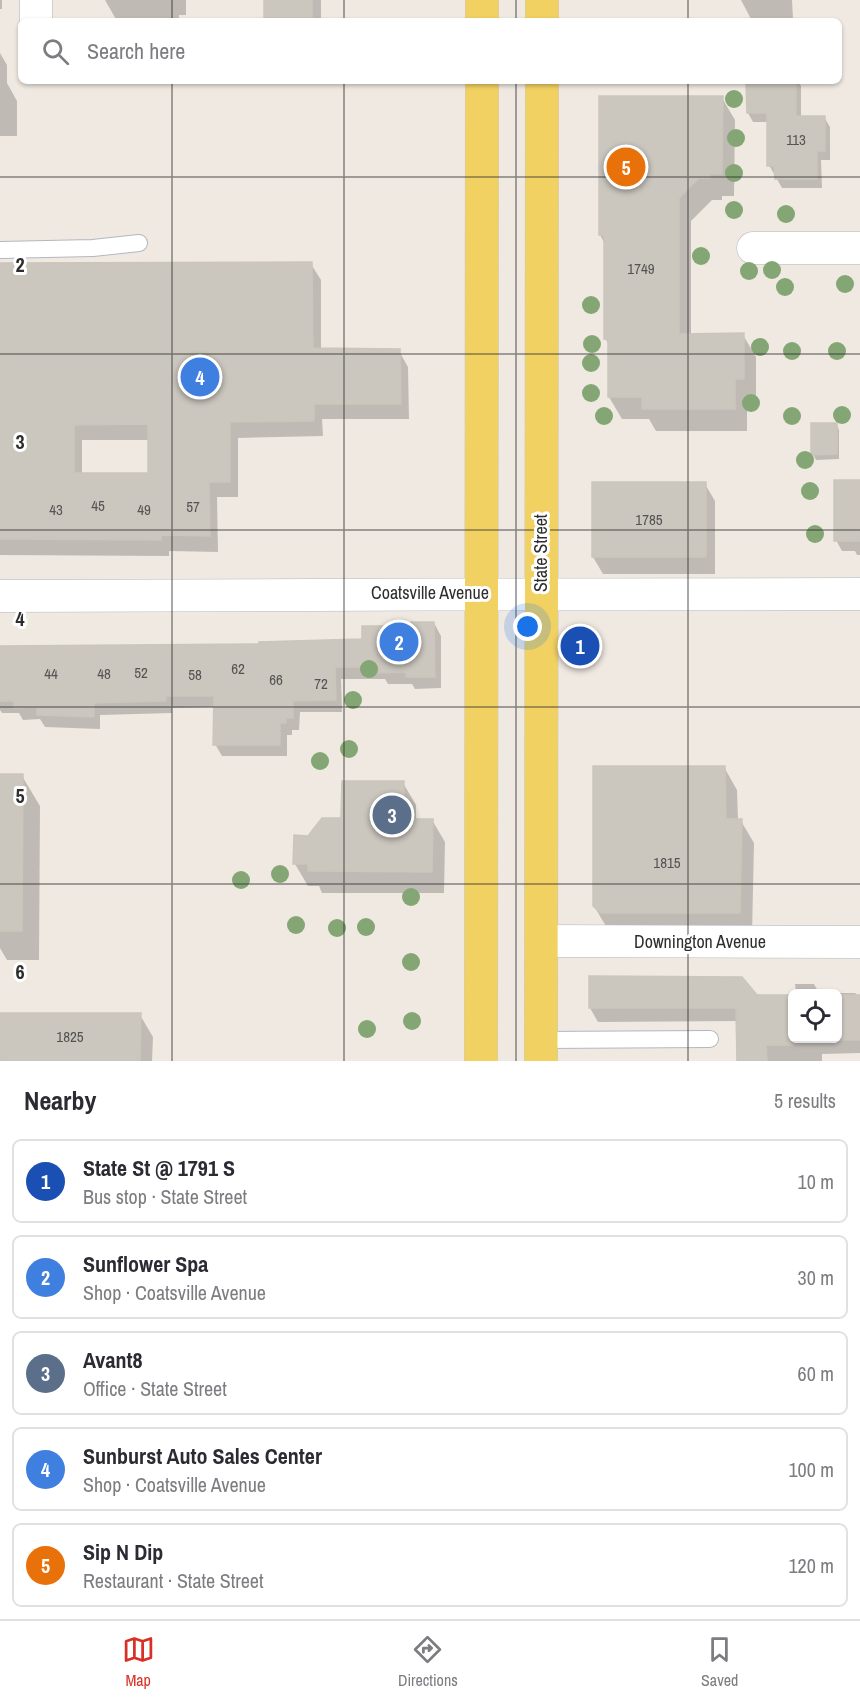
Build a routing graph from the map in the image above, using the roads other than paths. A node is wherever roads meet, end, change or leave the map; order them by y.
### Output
1 (36, 0) edge
2 (483, 0) edge
3 (542, 0) edge
4 (36, 18) edge
5 (482, 18) edge
6 (542, 18) edge
7 (482, 84) edge
8 (542, 84) edge
9 (139, 243) dead end
10 (753, 248) dead end
11 (860, 248) edge
12 (0, 250) edge
13 (482, 592) junction
14 (541, 594) junction
15 (860, 594) edge
16 (0, 596) edge
17 (541, 941) junction
18 (860, 942) edge
19 (710, 1039) dead end
20 (541, 1051) edge
21 (481, 1061) edge

1 - 4 street
2 - 5 main road
3 - 6 main road
7 - 13 main road
8 - 14 main road, State Street
9 - 12 lane
10 - 11 street
13 - 14 street, Coatsville Avenue
13 - 16 street, Coatsville Avenue
13 - 21 main road
14 - 15 street, Coatsville Avenue
14 - 17 main road, State Street
17 - 18 street, Downington Avenue
17 - 20 main road, State Street
19 - 20 lane

